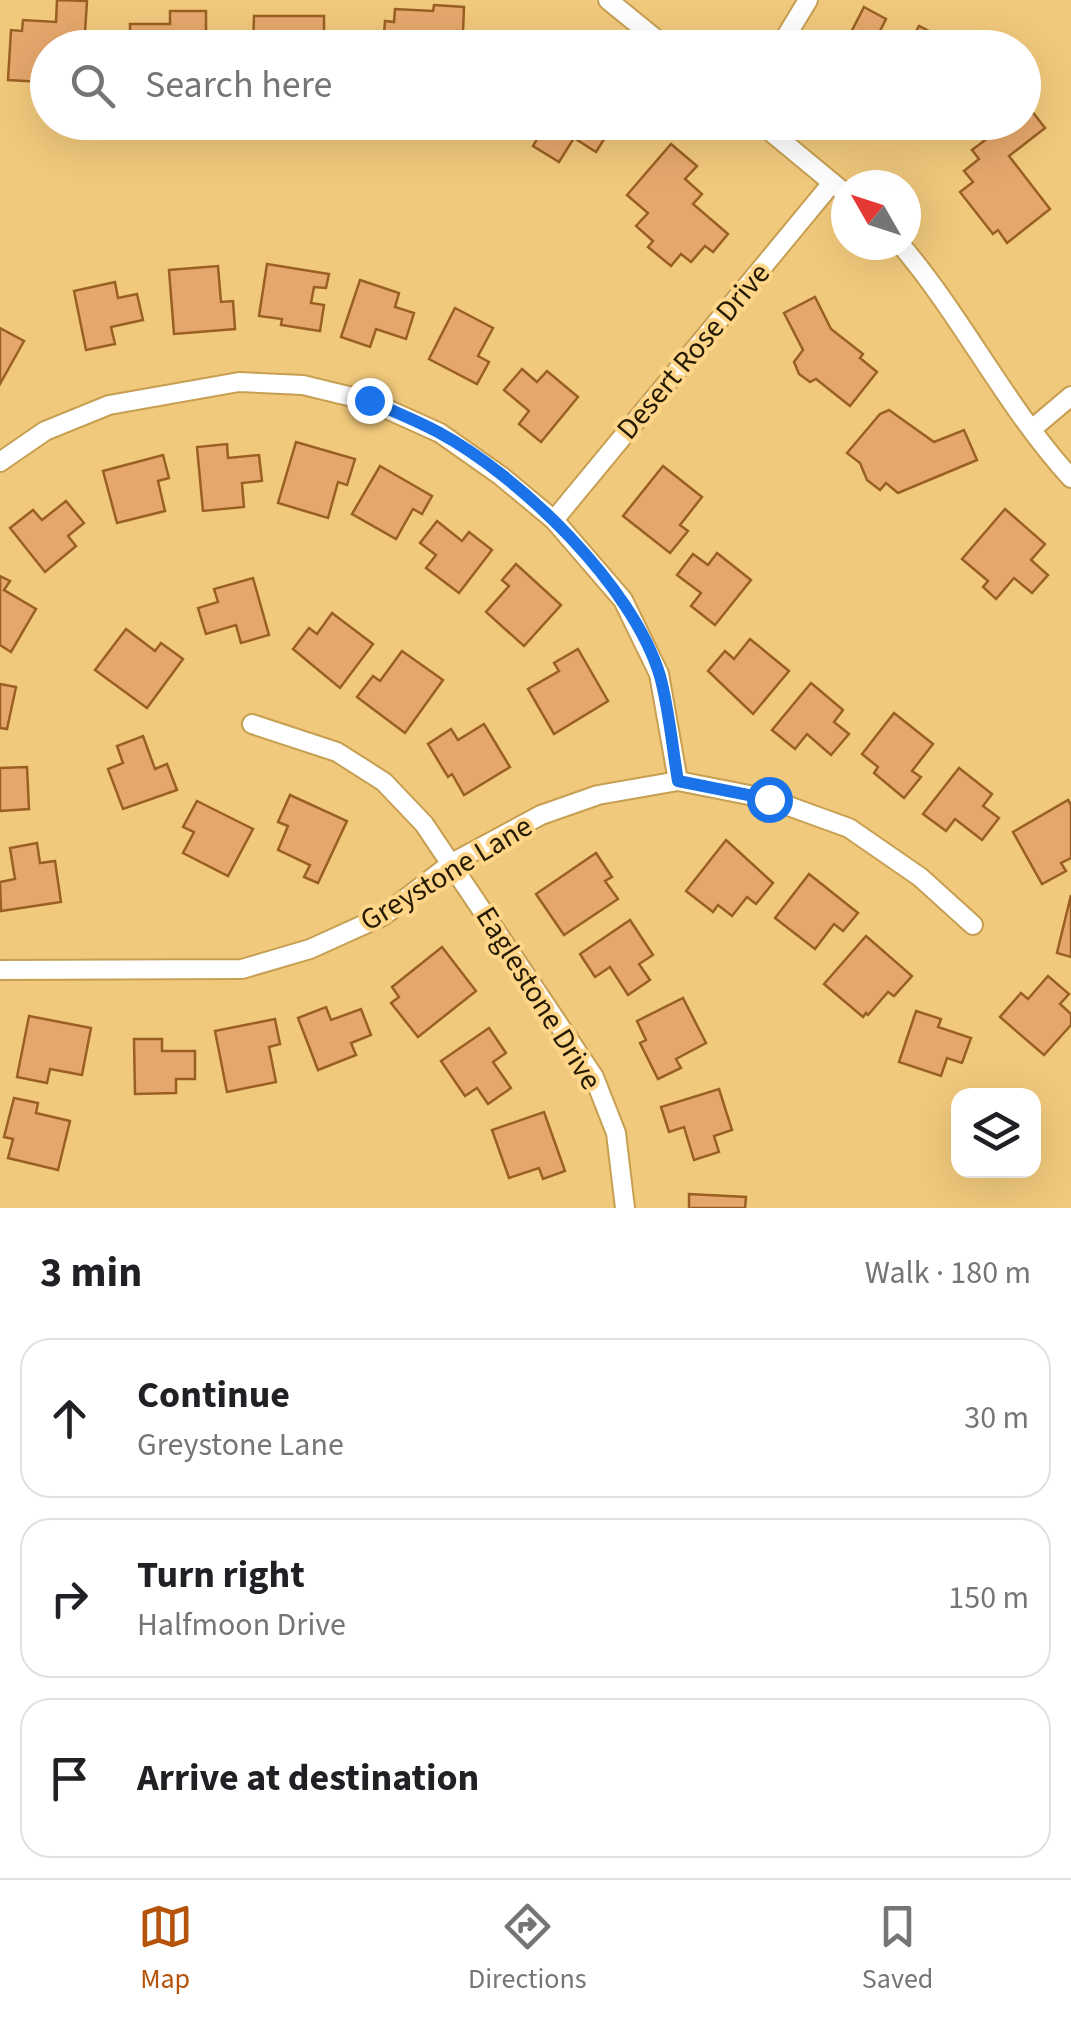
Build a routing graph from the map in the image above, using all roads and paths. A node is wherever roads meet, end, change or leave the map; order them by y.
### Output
1 (608, 0) edge
2 (808, 0) edge
3 (645, 30) edge
4 (789, 30) edge
5 (781, 140) edge
6 (831, 181) edge
7 (831, 197) edge
8 (914, 260) edge
9 (1071, 396) edge
10 (1032, 429) junction
11 (0, 462) edge
12 (1071, 478) edge
13 (554, 520) junction
14 (252, 724) dead end
15 (678, 781) junction
16 (452, 863) junction
17 (973, 925) dead end
18 (0, 970) edge
19 (625, 1208) edge

1 - 3 street
2 - 4 street
5 - 6 street
7 - 13 street, Desert Rose Drive
8 - 10 street
9 - 10 street
10 - 12 street
11 - 13 street
13 - 15 street
14 - 16 street, Eaglestone Drive
15 - 16 street, Greystone Lane
15 - 17 street, Greystone Lane
16 - 18 street, Greystone Lane
16 - 19 street, Eaglestone Drive

